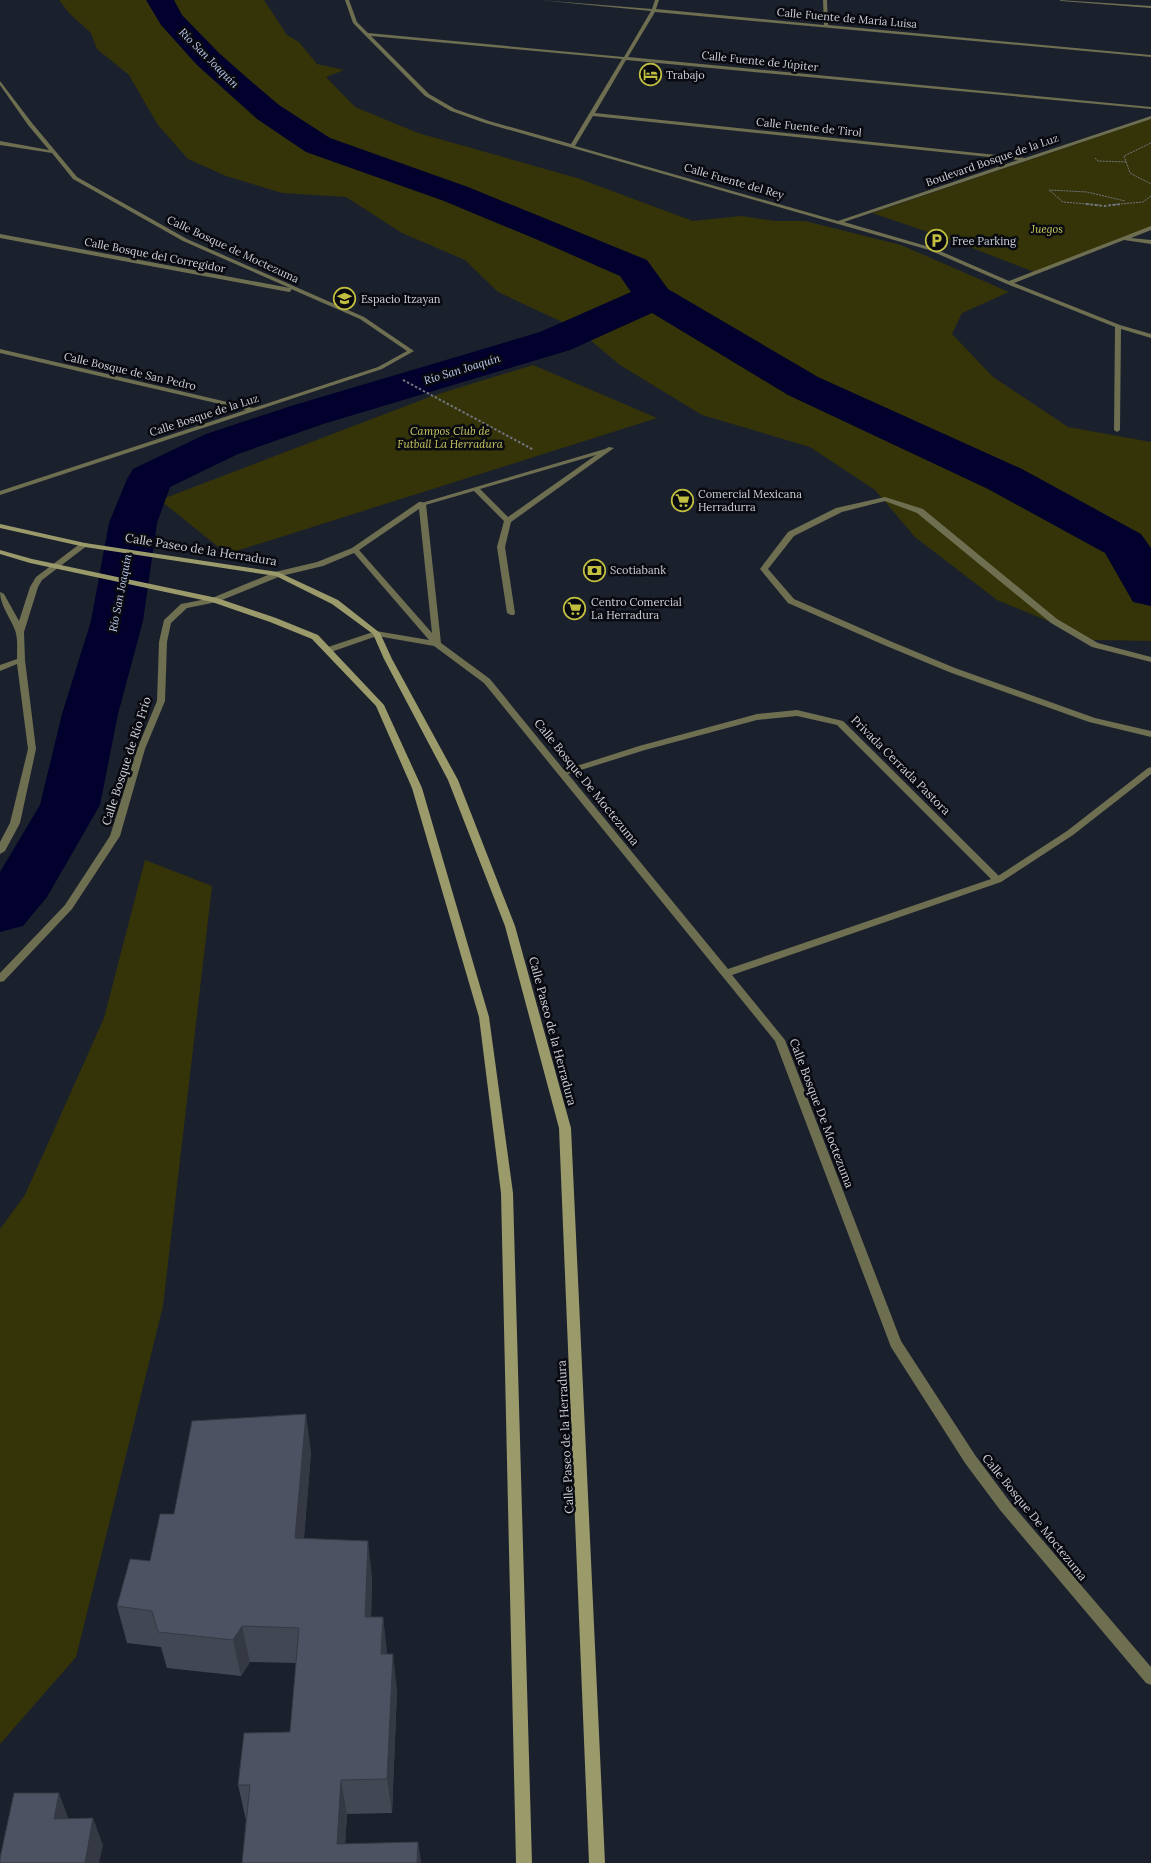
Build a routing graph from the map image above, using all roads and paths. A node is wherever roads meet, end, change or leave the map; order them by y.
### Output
1 (347, 0) edge
2 (541, 0) edge
3 (657, 0) edge
4 (825, 0) edge
5 (1061, 0) edge
6 (1151, 7) edge
7 (654, 10) junction
8 (826, 27) junction
9 (367, 34) junction
10 (1151, 56) edge
11 (625, 58) junction
12 (0, 82) edge
13 (1151, 108) edge
14 (592, 114) junction
15 (1151, 117) edge
16 (0, 143) edge
17 (1151, 143) edge
18 (573, 145) junction
19 (53, 152) junction
20 (1025, 159) junction
21 (1151, 184) edge
22 (1151, 196) edge
23 (1124, 201) dead end
24 (839, 222) junction
25 (1151, 228) edge
26 (0, 236) edge
27 (1123, 239) junction
28 (1151, 242) edge
29 (1009, 283) junction
30 (306, 293) junction
31 (1118, 326) junction
32 (1151, 336) edge
33 (0, 351) edge
34 (412, 351) joint
35 (402, 380) dead end
36 (255, 410) junction
37 (1117, 430) dead end
38 (560, 464) junction
39 (476, 489) junction
40 (0, 492) edge
41 (422, 504) junction
42 (508, 521) junction
43 (0, 526) edge
44 (84, 545) junction
45 (355, 550) junction
46 (0, 552) edge
47 (57, 567) junction
48 (278, 574) junction
49 (0, 594) edge
50 (213, 600) junction
51 (511, 614) dead end
52 (20, 632) junction
53 (376, 633) junction
54 (437, 644) junction
55 (328, 650) junction
56 (21, 660) junction
57 (1151, 660) edge
58 (0, 668) edge
59 (1151, 734) edge
60 (1151, 770) edge
61 (563, 774) junction
62 (0, 851) edge
63 (998, 880) junction
64 (726, 973) junction
65 (0, 979) edge
66 (1151, 1678) edge
67 (524, 1863) edge
68 (597, 1863) edge

1 - 9 street, Calle Fuente del Rey
2 - 7 street, Calle Fuente de María Luisa
3 - 7 street
4 - 8 street
5 - 6 street
7 - 8 street, Calle Fuente de María Luisa
7 - 11 street
8 - 10 street, Calle Fuente de María Luisa
9 - 11 street, Calle Fuente de Júpiter
9 - 18 street, Calle Fuente del Rey
11 - 13 street, Calle Fuente de Júpiter
11 - 14 street
12 - 19 street, Calle Bosque de Moctezuma
14 - 18 street
14 - 20 street, Calle Fuente de Tirol
15 - 20 street, Boulevard Bosque de la Luz
16 - 19 street
17 - 21 path
18 - 24 street, Calle Fuente del Rey
19 - 30 street, Calle Bosque de Moctezuma
20 - 24 street, Boulevard Bosque de la Luz
22 - 23 path
24 - 29 street, Calle Fuente del Rey
25 - 27 street
26 - 30 street, Calle Bosque del Corregidor
27 - 28 street
27 - 29 street
29 - 31 street, Calle Fuente del Rey
30 - 34 street, Calle Bosque de Moctezuma
31 - 32 street, Calle Fuente del Rey
31 - 37 street
33 - 36 street, Calle Bosque de San Pedro
34 - 36 street, Calle Bosque de la Luz
35 - 38 path
36 - 40 street, Calle Bosque de la Luz
38 - 39 street
38 - 42 street
39 - 41 street
39 - 42 street
41 - 45 street
41 - 54 street
42 - 51 street
43 - 44 main road, Calle Paseo de la Herradura
44 - 47 street
44 - 48 main road, Calle Paseo de la Herradura
45 - 48 street
45 - 54 street, Calle Bosque De Moctezuma
46 - 47 main road
47 - 50 main road
47 - 52 street
48 - 50 street, Calle Bosque de Río Frío
48 - 53 main road, Calle Paseo de la Herradura
49 - 52 street
50 - 55 main road
50 - 65 street, Calle Bosque de Río Frío
52 - 56 street
53 - 54 street
53 - 55 street
53 - 68 main road, Calle Paseo de la Herradura
54 - 61 street, Calle Bosque De Moctezuma
55 - 67 main road
56 - 58 street
56 - 62 street
57 - 59 street
60 - 63 street
61 - 63 street, Privada Cerrada Pastora
61 - 64 street, Calle Bosque De Moctezuma
63 - 64 street
64 - 66 street, Calle Bosque De Moctezuma

